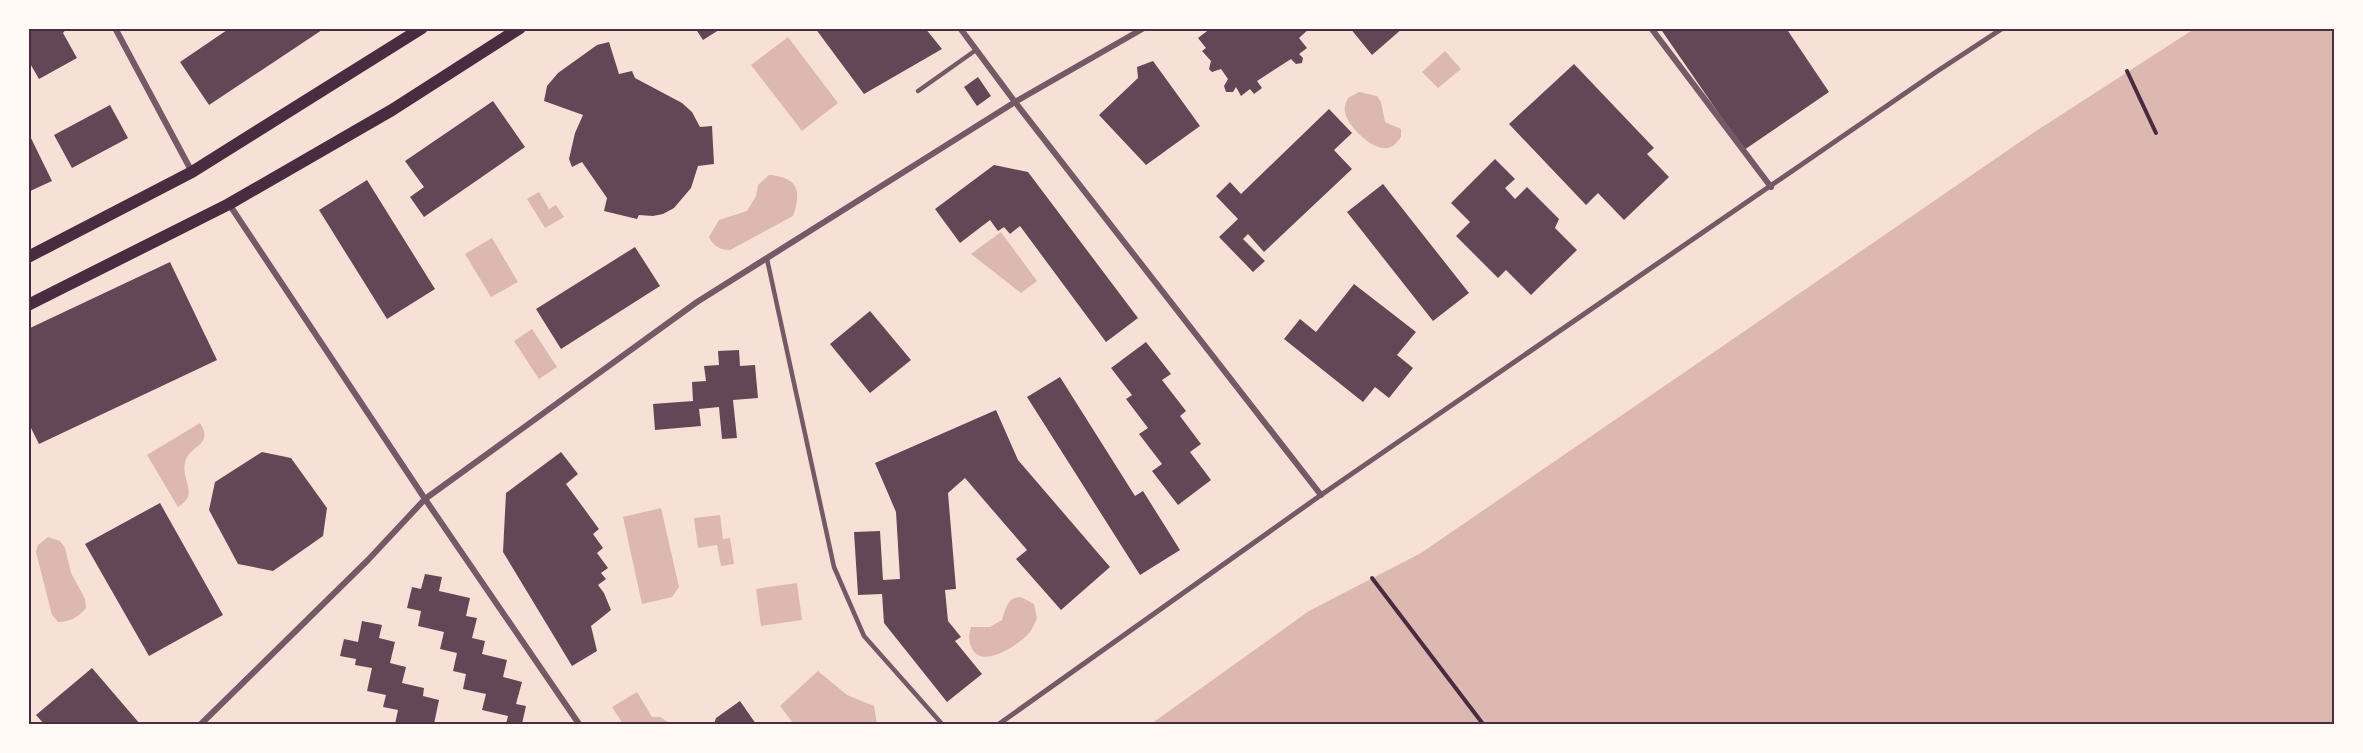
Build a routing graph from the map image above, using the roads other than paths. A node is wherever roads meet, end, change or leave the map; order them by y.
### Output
1 (115, 28) edge
2 (422, 28) edge
3 (520, 28) edge
4 (960, 28) edge
5 (1144, 28) edge
6 (1651, 28) edge
7 (2003, 28) edge
8 (976, 50) junction
9 (918, 91) dead end
10 (1015, 102) junction
11 (192, 172) junction
12 (1771, 187) junction
13 (229, 204) junction
14 (28, 257) edge
15 (767, 259) junction
16 (28, 305) edge
17 (1321, 495) junction
18 (425, 499) junction
19 (201, 724) edge
20 (579, 724) edge
21 (942, 724) edge
22 (999, 724) edge

1 - 11 street
2 - 11 main road
3 - 13 main road
4 - 8 street
5 - 10 street
6 - 12 street
7 - 12 street
8 - 9 lane
8 - 10 street
10 - 15 street
10 - 17 street
11 - 14 main road
12 - 17 street
13 - 16 main road
13 - 18 street
15 - 18 street
15 - 21 lane
17 - 22 street
18 - 19 street
18 - 20 street

